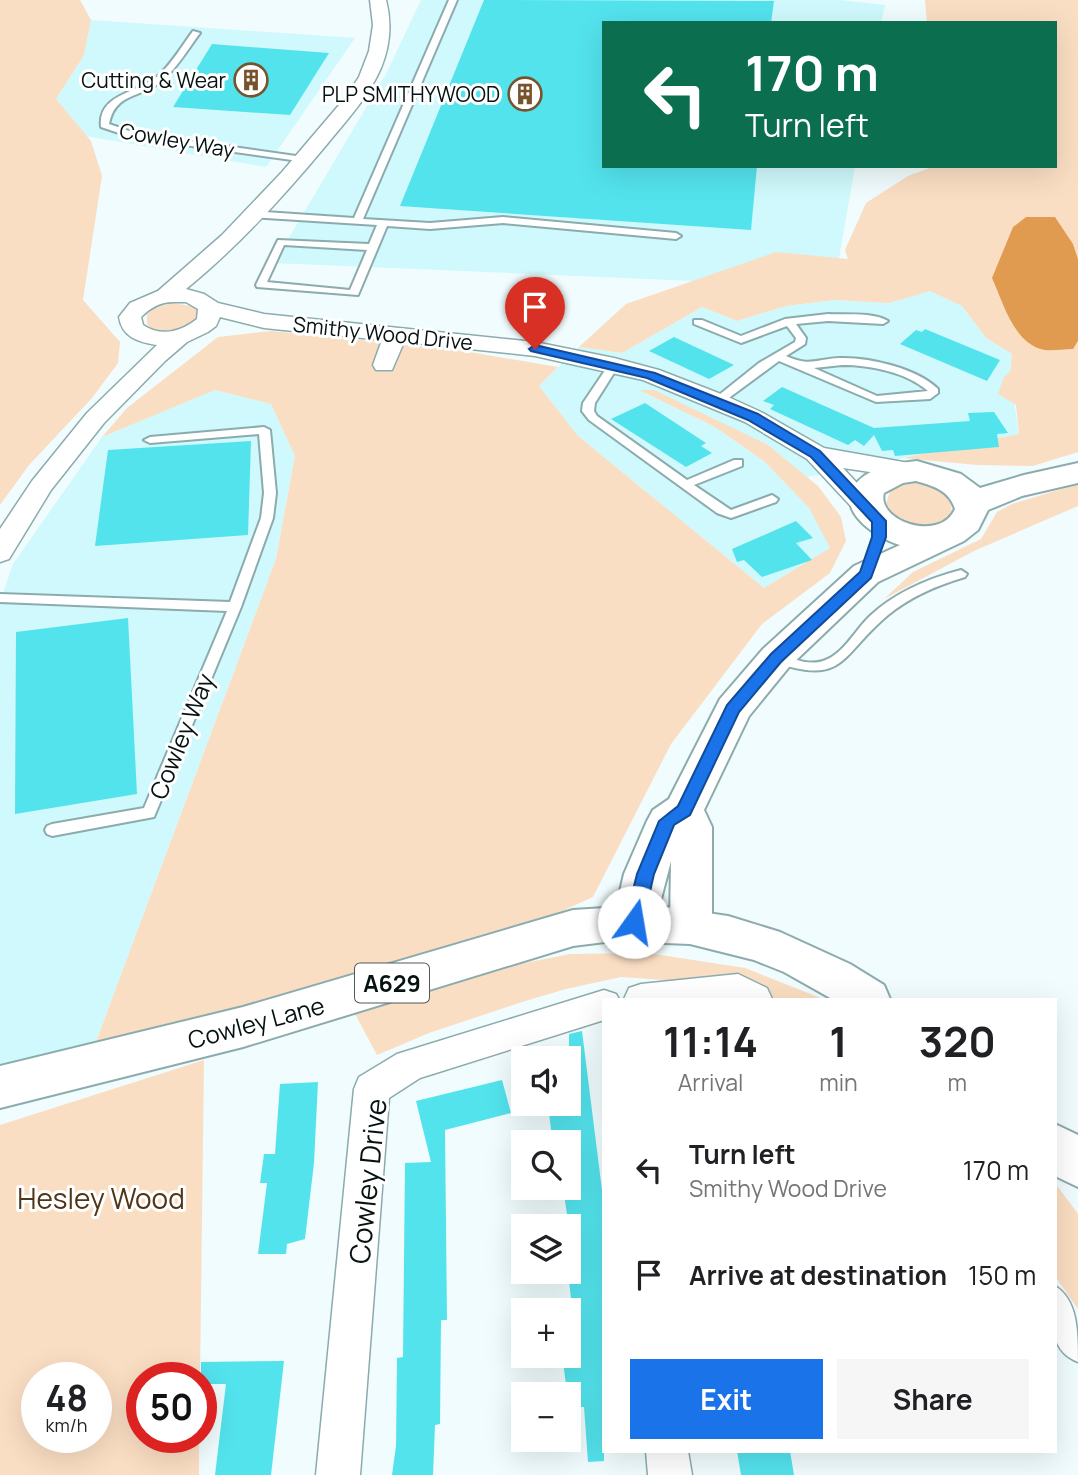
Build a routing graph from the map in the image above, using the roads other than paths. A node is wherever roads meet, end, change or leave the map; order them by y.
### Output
1 (378, 0) edge
2 (453, 0) edge
3 (196, 33) dead end
4 (303, 160) junction
5 (252, 214) junction
6 (357, 221) junction
7 (383, 223) junction
8 (676, 236) dead end
9 (373, 247) junction
10 (198, 270) junction
11 (165, 296) junction
12 (202, 311) junction
13 (789, 321) junction
14 (883, 321) dead end
15 (698, 322) dead end
16 (396, 334) junction
17 (145, 336) junction
18 (179, 337) junction
19 (777, 356) junction
20 (384, 365) dead end
21 (614, 365) junction
22 (803, 367) junction
23 (140, 371) junction
24 (718, 401) junction
25 (150, 440) dead end
26 (816, 454) junction
27 (738, 463) dead end
28 (925, 473) junction
29 (1078, 473) edge
30 (1040, 481) junction
31 (684, 485) junction
32 (772, 499) dead end
33 (972, 505) junction
34 (874, 516) junction
35 (941, 536) junction
36 (0, 553) edge
37 (866, 574) junction
38 (961, 575) dead end
39 (0, 598) edge
40 (235, 607) junction
41 (776, 658) junction
42 (684, 810) junction
43 (52, 830) dead end
44 (634, 922) junction
45 (691, 924) junction
46 (651, 998) edge
47 (753, 998) edge
48 (867, 998) edge
49 (602, 1006) edge
50 (0, 1087) edge
51 (1057, 1148) edge
52 (1078, 1164) edge
53 (1057, 1309) edge
54 (1078, 1342) edge
55 (667, 1453) edge
56 (338, 1475) edge
57 (670, 1475) edge

1 - 4 street
2 - 6 lane
3 - 4 lane, Cowley Way
4 - 5 street
5 - 6 lane
5 - 10 street
6 - 7 lane
7 - 8 lane
7 - 9 lane
9 - 9 lane
10 - 11 street
10 - 12 street
11 - 12 street
11 - 17 street
12 - 16 street, Smithy Wood Drive
12 - 18 street
13 - 14 lane
13 - 15 lane
13 - 19 lane
16 - 20 street
16 - 21 street, Smithy Wood Drive
17 - 18 street
17 - 23 street
18 - 23 street
19 - 22 lane
19 - 24 lane
21 - 24 street, Smithy Wood Drive
21 - 31 lane
22 - 22 lane
23 - 36 street
24 - 26 street, Smithy Wood Drive
25 - 40 lane, Cowley Way
26 - 28 street, Smithy Wood Drive
26 - 34 street, Smithy Wood Drive
27 - 31 lane
28 - 30 main road
28 - 33 main road
28 - 34 main road
29 - 30 main road
30 - 33 main road
31 - 32 lane
33 - 35 main road
34 - 35 main road
34 - 37 main road
35 - 37 main road
37 - 41 main road
38 - 41 lane
39 - 40 lane
40 - 43 lane, Cowley Way
41 - 42 main road
42 - 44 main road
42 - 45 main road
44 - 45 main road, Cowley Lane / A629
44 - 50 main road, Cowley Lane / A629
45 - 48 main road, Cowley Lane / A629
46 - 47 street
49 - 56 street, Cowley Drive
51 - 52 main road
53 - 54 street
55 - 57 street

